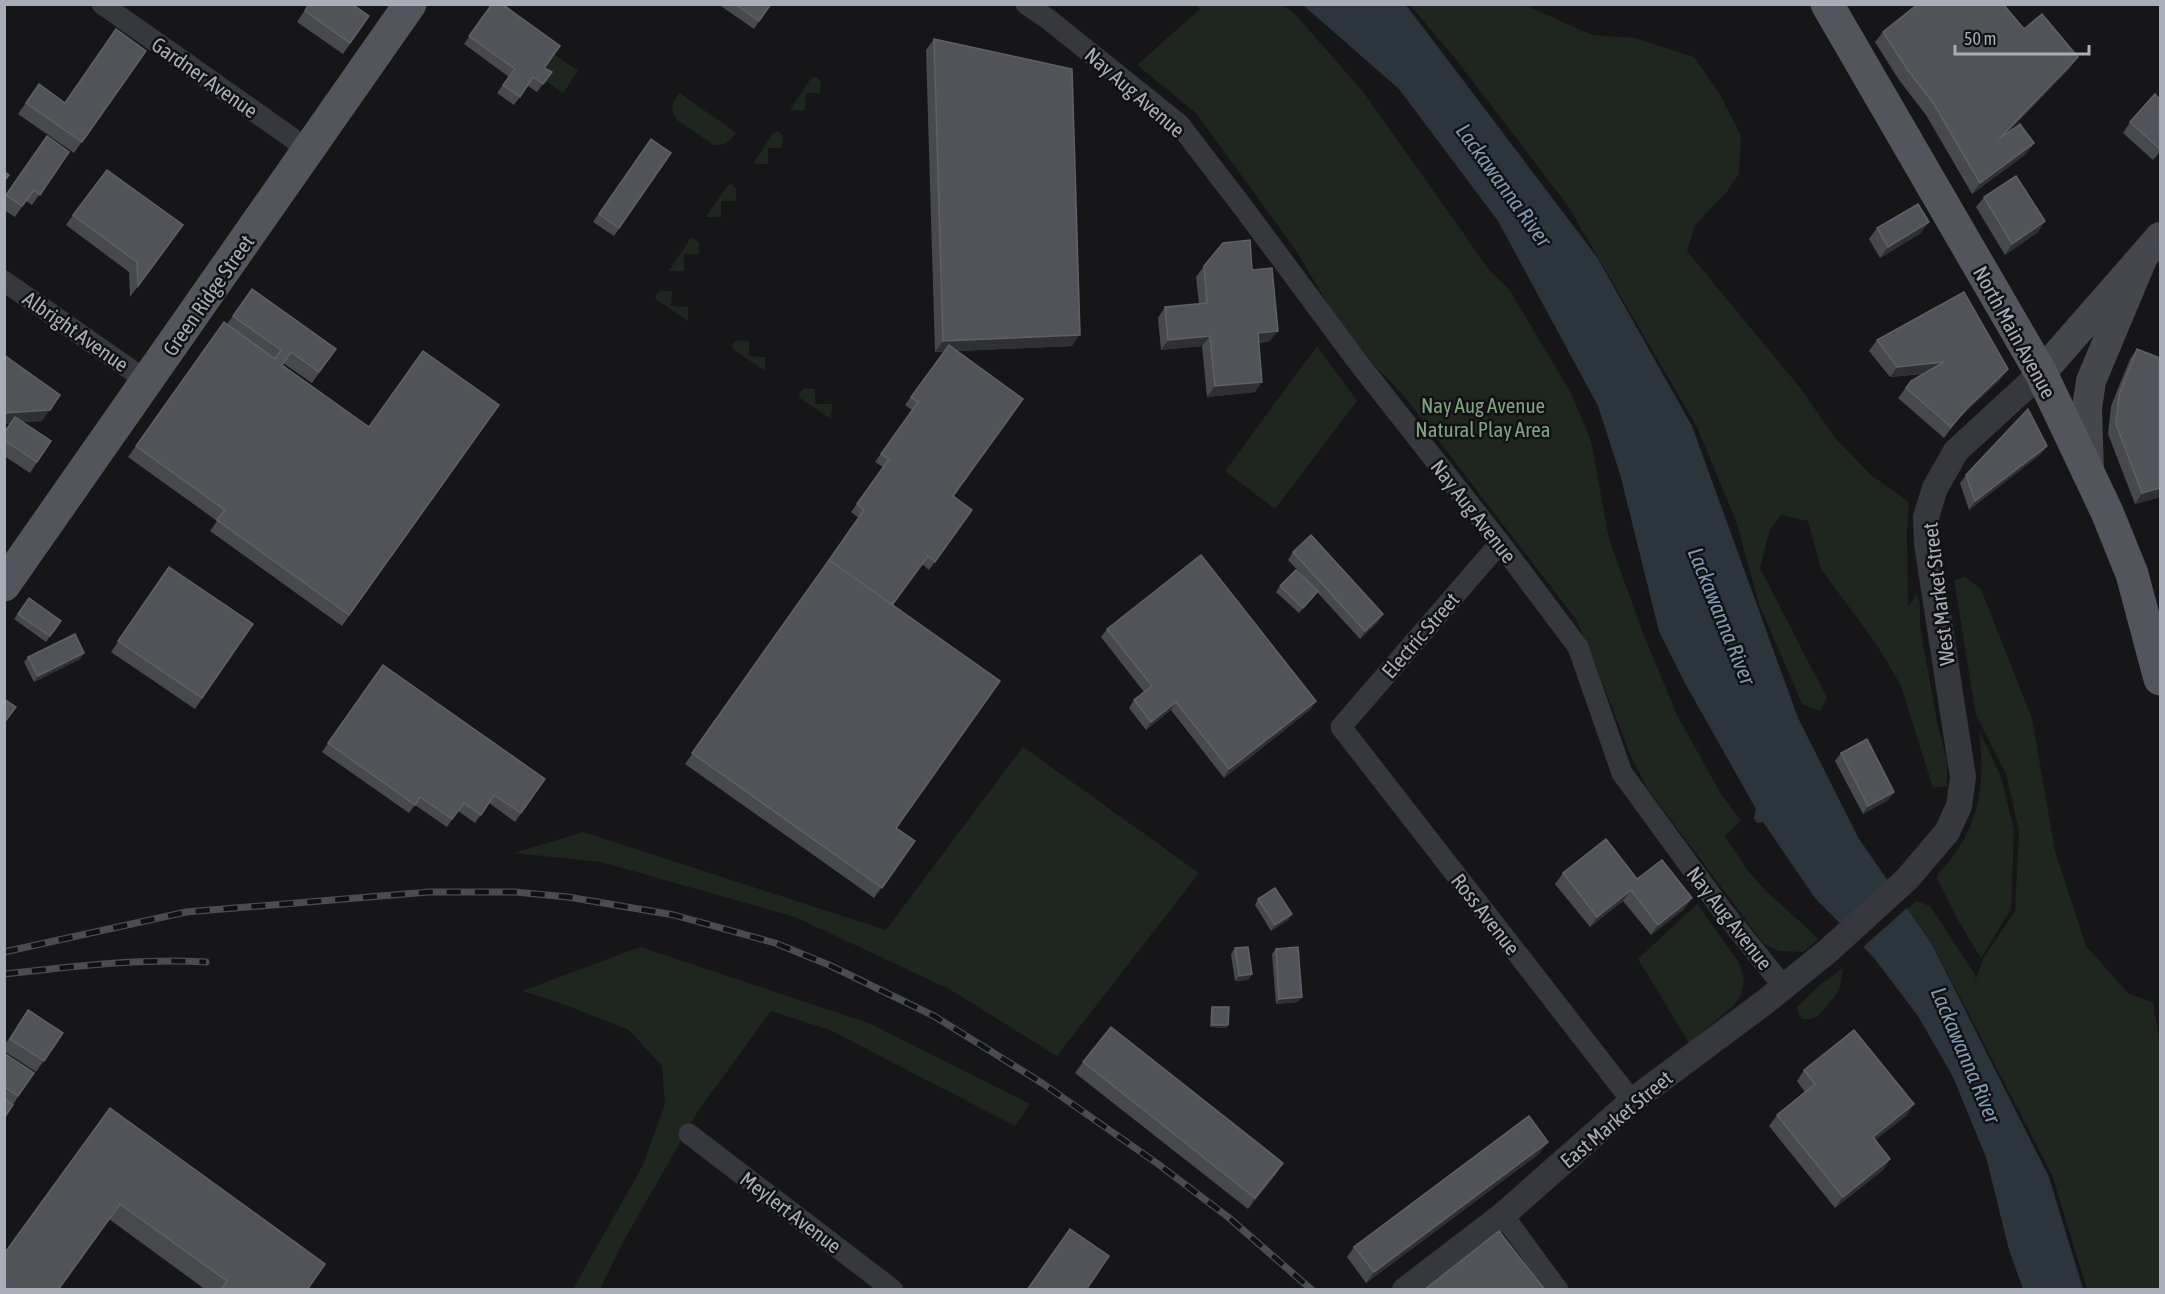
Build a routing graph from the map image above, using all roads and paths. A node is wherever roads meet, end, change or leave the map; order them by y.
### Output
1 (102, 4) edge
2 (410, 4) edge
3 (1026, 4) edge
4 (1827, 4) edge
5 (309, 150) junction
6 (2152, 247) edge
7 (4, 281) edge
8 (2041, 373) junction
9 (147, 381) junction
10 (2089, 473) junction
11 (1500, 543) junction
12 (4, 585) edge
13 (2160, 679) edge
14 (1341, 727) joint
15 (1829, 950) joint
16 (1783, 986) junction
17 (1632, 1101) junction
18 (688, 1134) dead end
19 (1503, 1215) junction
20 (893, 1290) edge
21 (1404, 1290) edge
22 (1558, 1290) edge

1 - 5 street, Gardner Avenue
2 - 5 main road, Green Ridge Street
3 - 11 street, Nay Aug Avenue
4 - 8 main road, North Main Avenue
5 - 9 main road, Green Ridge Street
6 - 8 main road, West Market Street
6 - 10 main road
7 - 9 street, Albright Avenue
8 - 10 main road, North Main Avenue
8 - 15 street, West Market Street
9 - 12 main road, Green Ridge Street
10 - 13 main road, North Main Avenue
11 - 14 street, Electric Street
11 - 16 street, Nay Aug Avenue
14 - 17 street, Ross Avenue
15 - 16 street, East Market Street
16 - 17 street, East Market Street
17 - 19 street, East Market Street
18 - 20 street, Meylert Avenue
19 - 21 street, East Market Street
19 - 22 street

